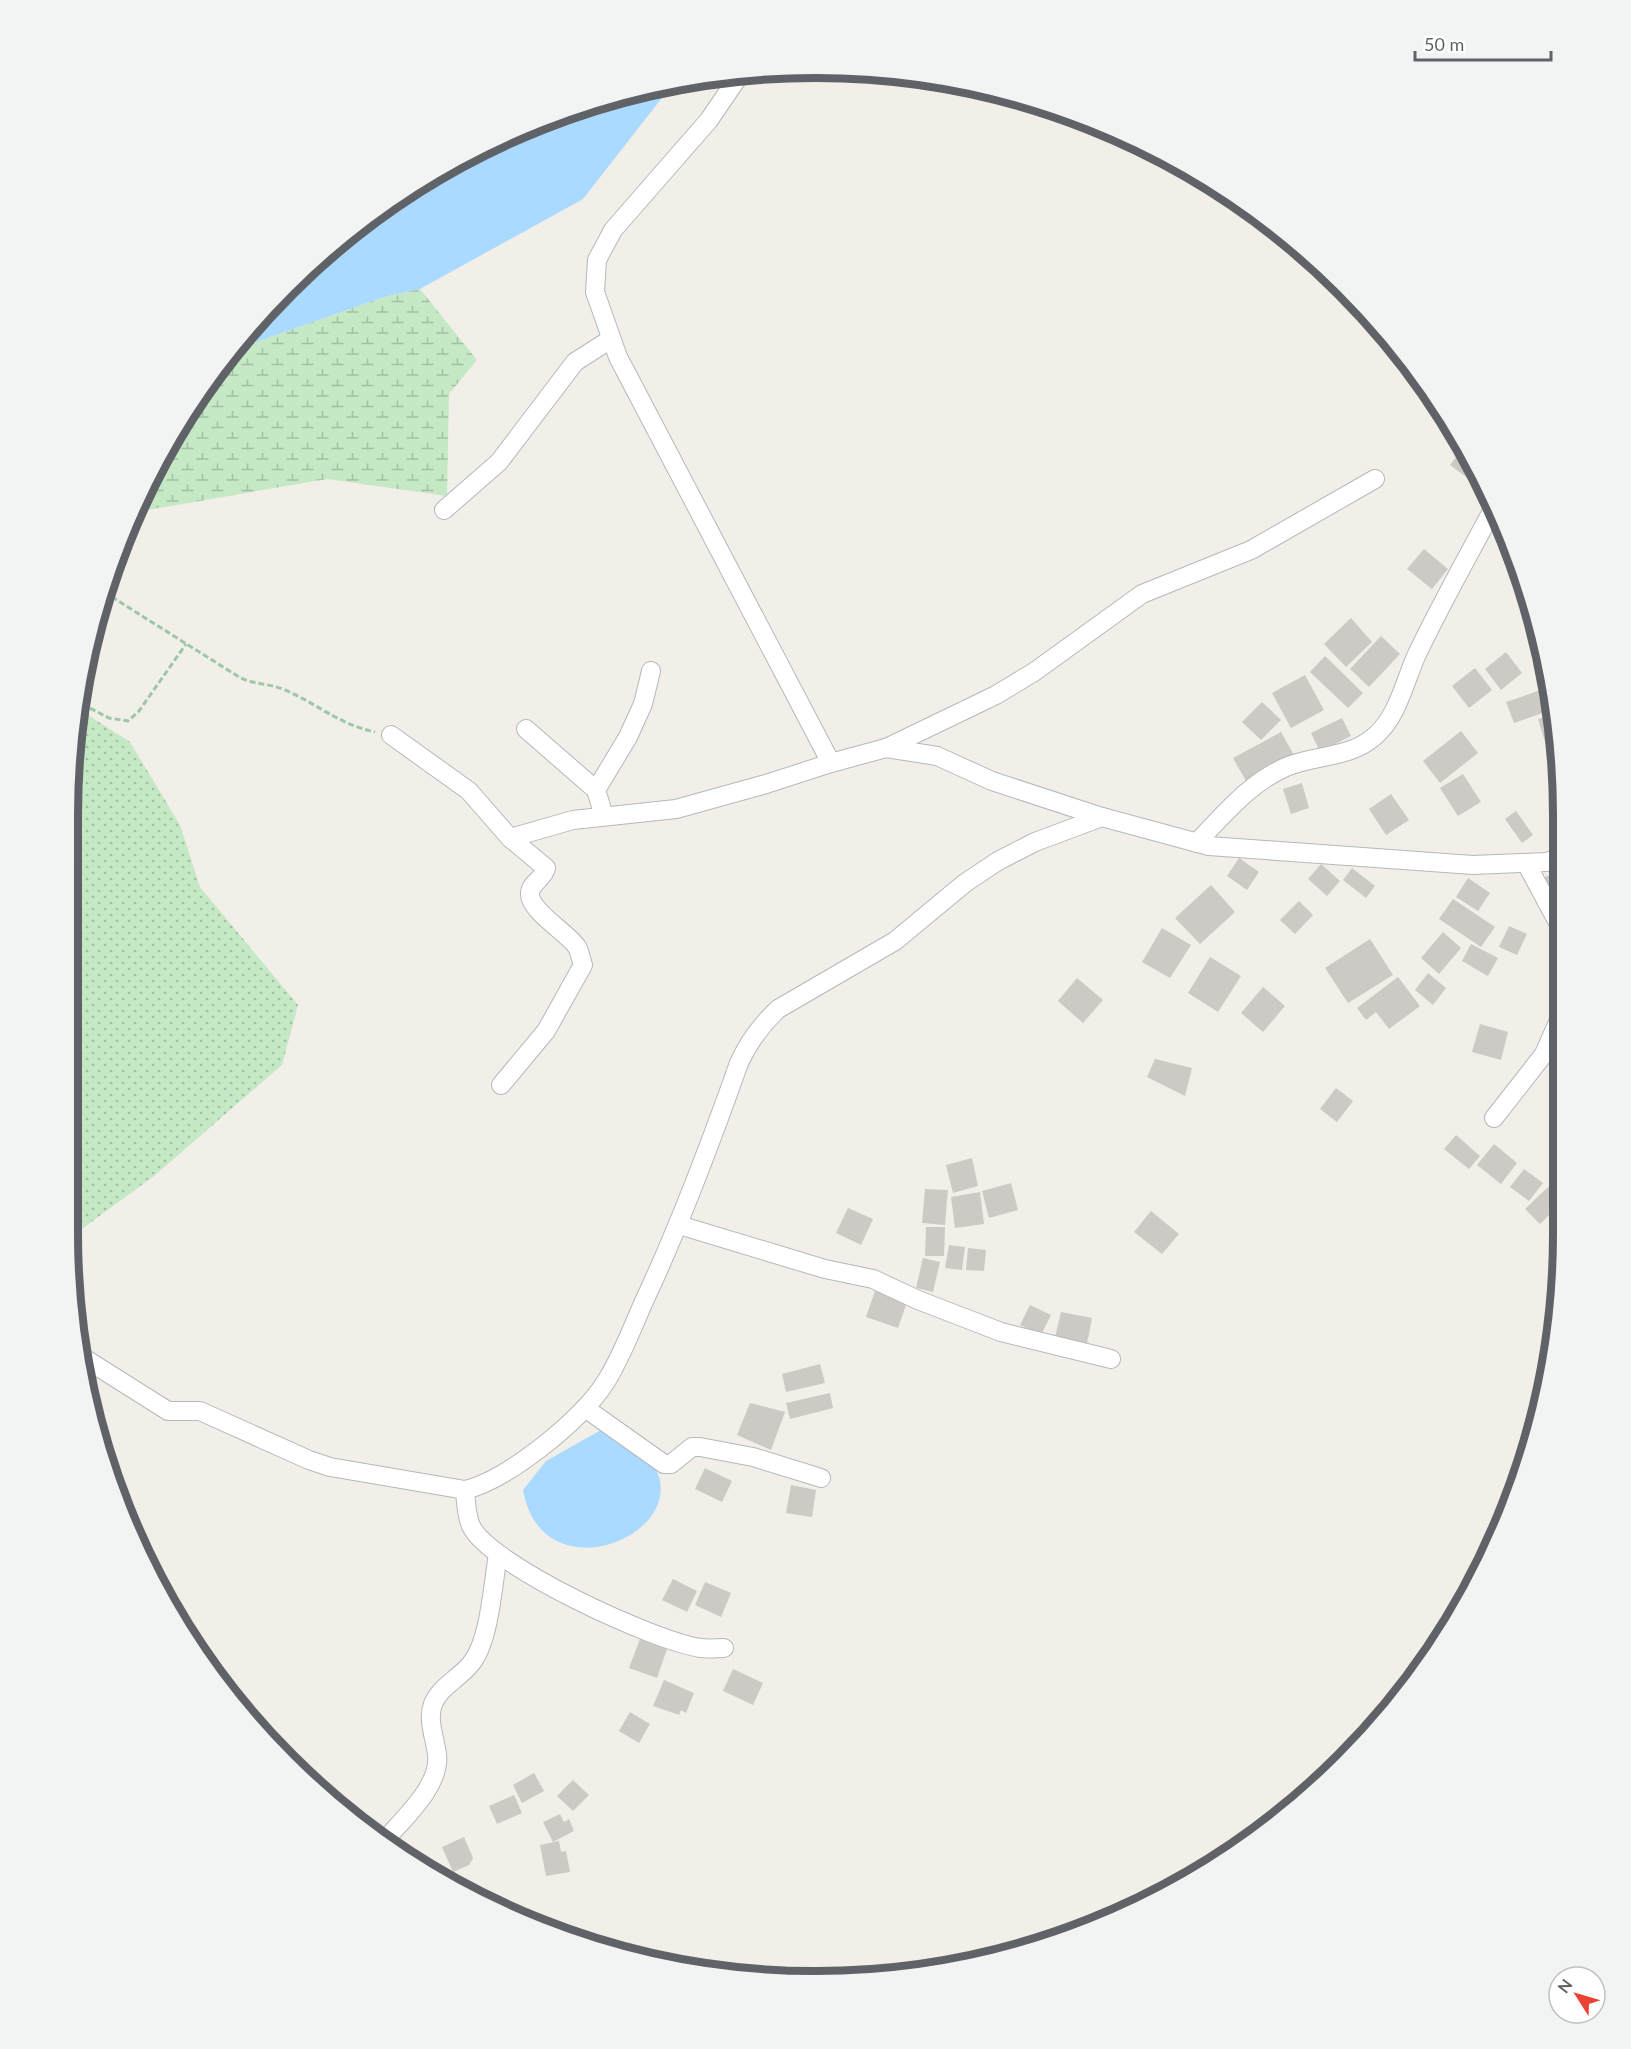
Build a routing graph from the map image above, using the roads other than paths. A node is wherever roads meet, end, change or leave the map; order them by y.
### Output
1 (734, 83) edge
2 (611, 339) junction
3 (1375, 479) dead end
4 (444, 510) dead end
5 (1489, 516) edge
6 (651, 671) dead end
7 (526, 729) dead end
8 (391, 735) road end
9 (886, 748) junction
10 (831, 763) junction
11 (596, 790) junction
12 (604, 816) junction
13 (1102, 817) junction
14 (510, 838) junction
15 (1196, 843) junction
16 (1553, 859) edge
17 (1526, 862) junction
18 (1553, 913) edge
19 (1553, 1034) edge
20 (501, 1084) dead end
21 (1494, 1118) dead end
22 (679, 1225) junction
23 (1111, 1359) dead end
24 (90, 1362) edge
25 (585, 1408) junction
26 (821, 1478) dead end
27 (465, 1490) junction
28 (498, 1554) junction
29 (724, 1648) dead end
30 (389, 1835) edge

1 - 2 street
2 - 4 street
2 - 10 street
3 - 9 street
5 - 15 street
6 - 11 street
7 - 11 street
8 - 14 street
9 - 10 street
9 - 13 street
10 - 12 street
11 - 12 street
12 - 14 street
13 - 15 street
13 - 22 street
14 - 20 street
15 - 17 street
16 - 17 street
17 - 18 street
19 - 21 street
22 - 23 street
22 - 25 street
24 - 27 street
25 - 26 street
25 - 27 street
27 - 28 street
28 - 29 street
28 - 30 street

